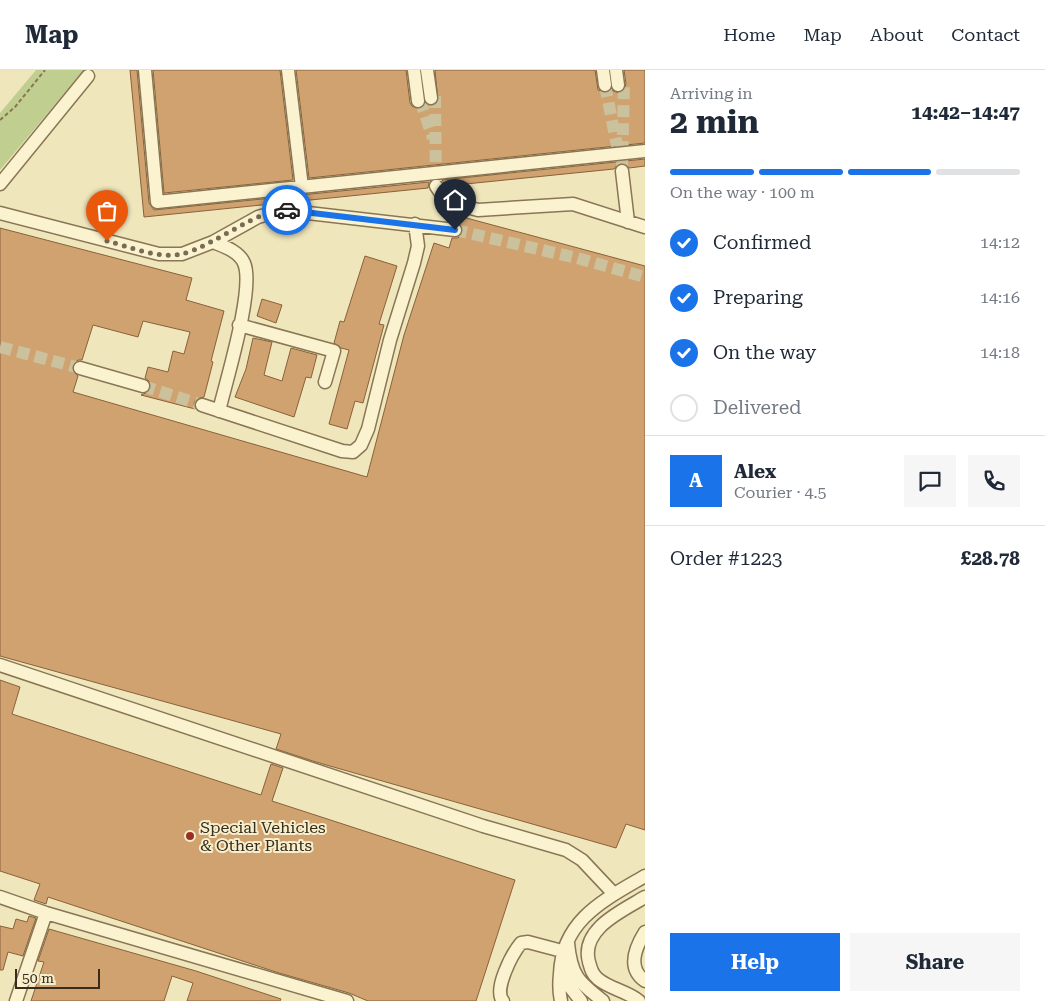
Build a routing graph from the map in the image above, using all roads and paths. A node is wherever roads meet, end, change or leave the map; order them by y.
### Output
1 (45, 70) edge
2 (145, 70) edge
3 (288, 70) edge
4 (414, 70) edge
5 (420, 70) edge
6 (427, 70) edge
7 (433, 70) edge
8 (603, 70) edge
9 (610, 70) edge
10 (616, 70) edge
11 (88, 76) dead end
12 (616, 81) edge
13 (427, 99) junction
14 (0, 120) edge
15 (645, 151) edge
16 (622, 171) tunnel mouth
17 (0, 184) edge
18 (436, 186) tunnel mouth
19 (302, 188) junction
20 (0, 212) edge
21 (628, 222) junction
22 (415, 224) junction
23 (645, 227) edge
24 (455, 230) tunnel mouth
25 (213, 242) junction
26 (240, 325) junction
27 (80, 368) tunnel mouth
28 (325, 382) dead end
29 (143, 386) tunnel mouth
30 (202, 405) tunnel mouth
31 (218, 411) junction
32 (0, 665) edge
33 (645, 876) edge
34 (614, 894) junction
35 (0, 897) edge
36 (645, 897) edge
37 (46, 914) junction
38 (645, 932) edge
39 (565, 946) junction
40 (560, 967) junction
41 (645, 981) edge
42 (16, 1001) edge
43 (347, 1001) edge
44 (503, 1001) edge
45 (561, 1001) edge
46 (581, 1001) edge
47 (602, 1001) edge
48 (639, 1001) edge

1 - 14 path
2 - 19 lane
3 - 19 lane
4 - 13 lane
5 - 13 lane
6 - 13 lane
7 - 13 lane
8 - 12 lane
9 - 12 lane
10 - 12 lane
11 - 17 lane
15 - 19 lane
16 - 21 lane
18 - 21 lane
20 - 25 lane
21 - 23 lane
22 - 24 lane
22 - 25 lane
22 - 31 lane
25 - 26 lane
26 - 28 lane
26 - 31 lane
27 - 29 lane
30 - 31 lane
32 - 34 lane
33 - 34 lane
34 - 39 lane
35 - 37 lane
36 - 48 lane
37 - 42 lane
37 - 43 lane
38 - 41 lane
39 - 40 lane
39 - 44 lane
39 - 47 lane
40 - 45 lane
40 - 46 lane

